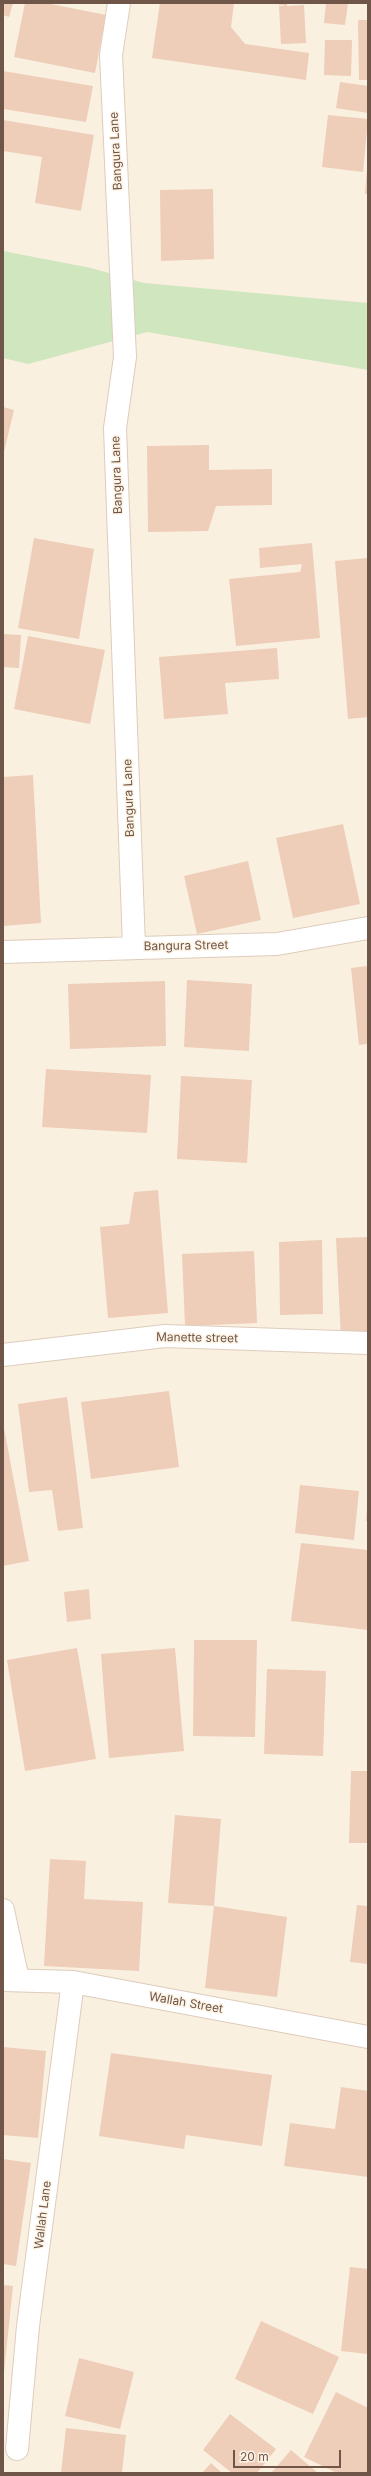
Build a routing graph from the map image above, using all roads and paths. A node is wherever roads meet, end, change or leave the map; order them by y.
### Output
1 (119, 3) edge
2 (368, 928) edge
3 (134, 947) junction
4 (3, 952) edge
5 (368, 1343) edge
6 (3, 1355) edge
7 (3, 1910) edge
8 (10, 1980) edge
9 (73, 1982) junction
10 (368, 2037) edge
11 (18, 2449) dead end

1 - 3 street, Bangura Lane
2 - 3 street, Bangura Street
3 - 4 street, Bangura Street
5 - 6 street, Manette street
7 - 8 street
8 - 9 street, Wallah Street
9 - 10 street, Wallah Street
9 - 11 street, Wallah Lane

